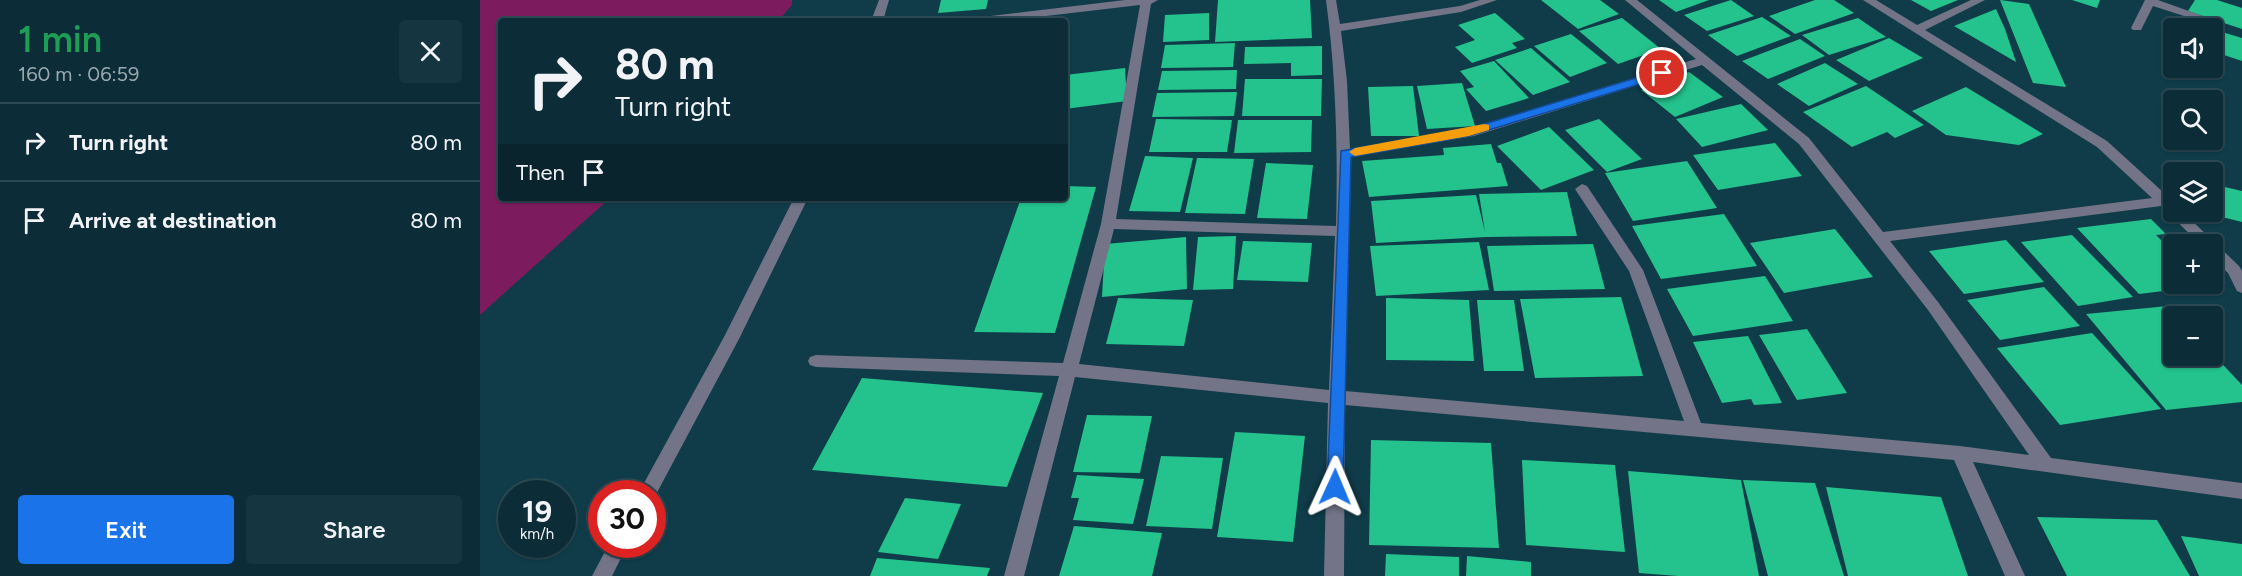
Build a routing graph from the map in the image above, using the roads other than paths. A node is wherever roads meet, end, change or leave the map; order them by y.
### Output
1 (884, 0) edge
2 (1149, 0) edge
3 (1331, 0) edge
4 (1492, 0) edge
5 (1630, 0) edge
6 (1868, 0) edge
7 (1980, 0) edge
8 (2150, 0) edge
9 (878, 18) edge
10 (999, 18) edge
11 (2202, 18) edge
12 (1336, 28) junction
13 (2137, 28) dead end
14 (1916, 30) junction
15 (1705, 60) junction
16 (1345, 154) junction
17 (1582, 189) dead end
18 (2163, 200) edge
19 (800, 201) edge
20 (2163, 208) edge
21 (2186, 222) edge
22 (1108, 224) junction
23 (1342, 231) junction
24 (2198, 234) edge
25 (1880, 237) junction
26 (2223, 260) edge
27 (2242, 287) edge
28 (816, 361) dead end
29 (1071, 370) junction
30 (1336, 397) junction
31 (1695, 428) junction
32 (1960, 453) junction
33 (2046, 465) junction
34 (655, 480) edge
35 (2242, 490) edge
36 (612, 558) edge
37 (602, 576) edge
38 (1014, 576) edge
39 (1334, 576) edge
40 (2015, 576) edge

1 - 9 street
2 - 10 street
2 - 22 street
3 - 12 street
4 - 12 street
5 - 15 street
6 - 14 street
7 - 14 street
8 - 11 street
8 - 13 street
12 - 16 street
14 - 18 street
15 - 16 street
15 - 25 street
16 - 23 street
17 - 31 street
19 - 34 street
20 - 25 street
21 - 24 street
22 - 23 street
22 - 29 street
23 - 30 street
25 - 33 street
26 - 27 street
28 - 29 street
29 - 30 street
29 - 38 street
30 - 31 street
30 - 39 street
31 - 32 street
32 - 33 street
32 - 40 street
33 - 35 street
36 - 37 street

